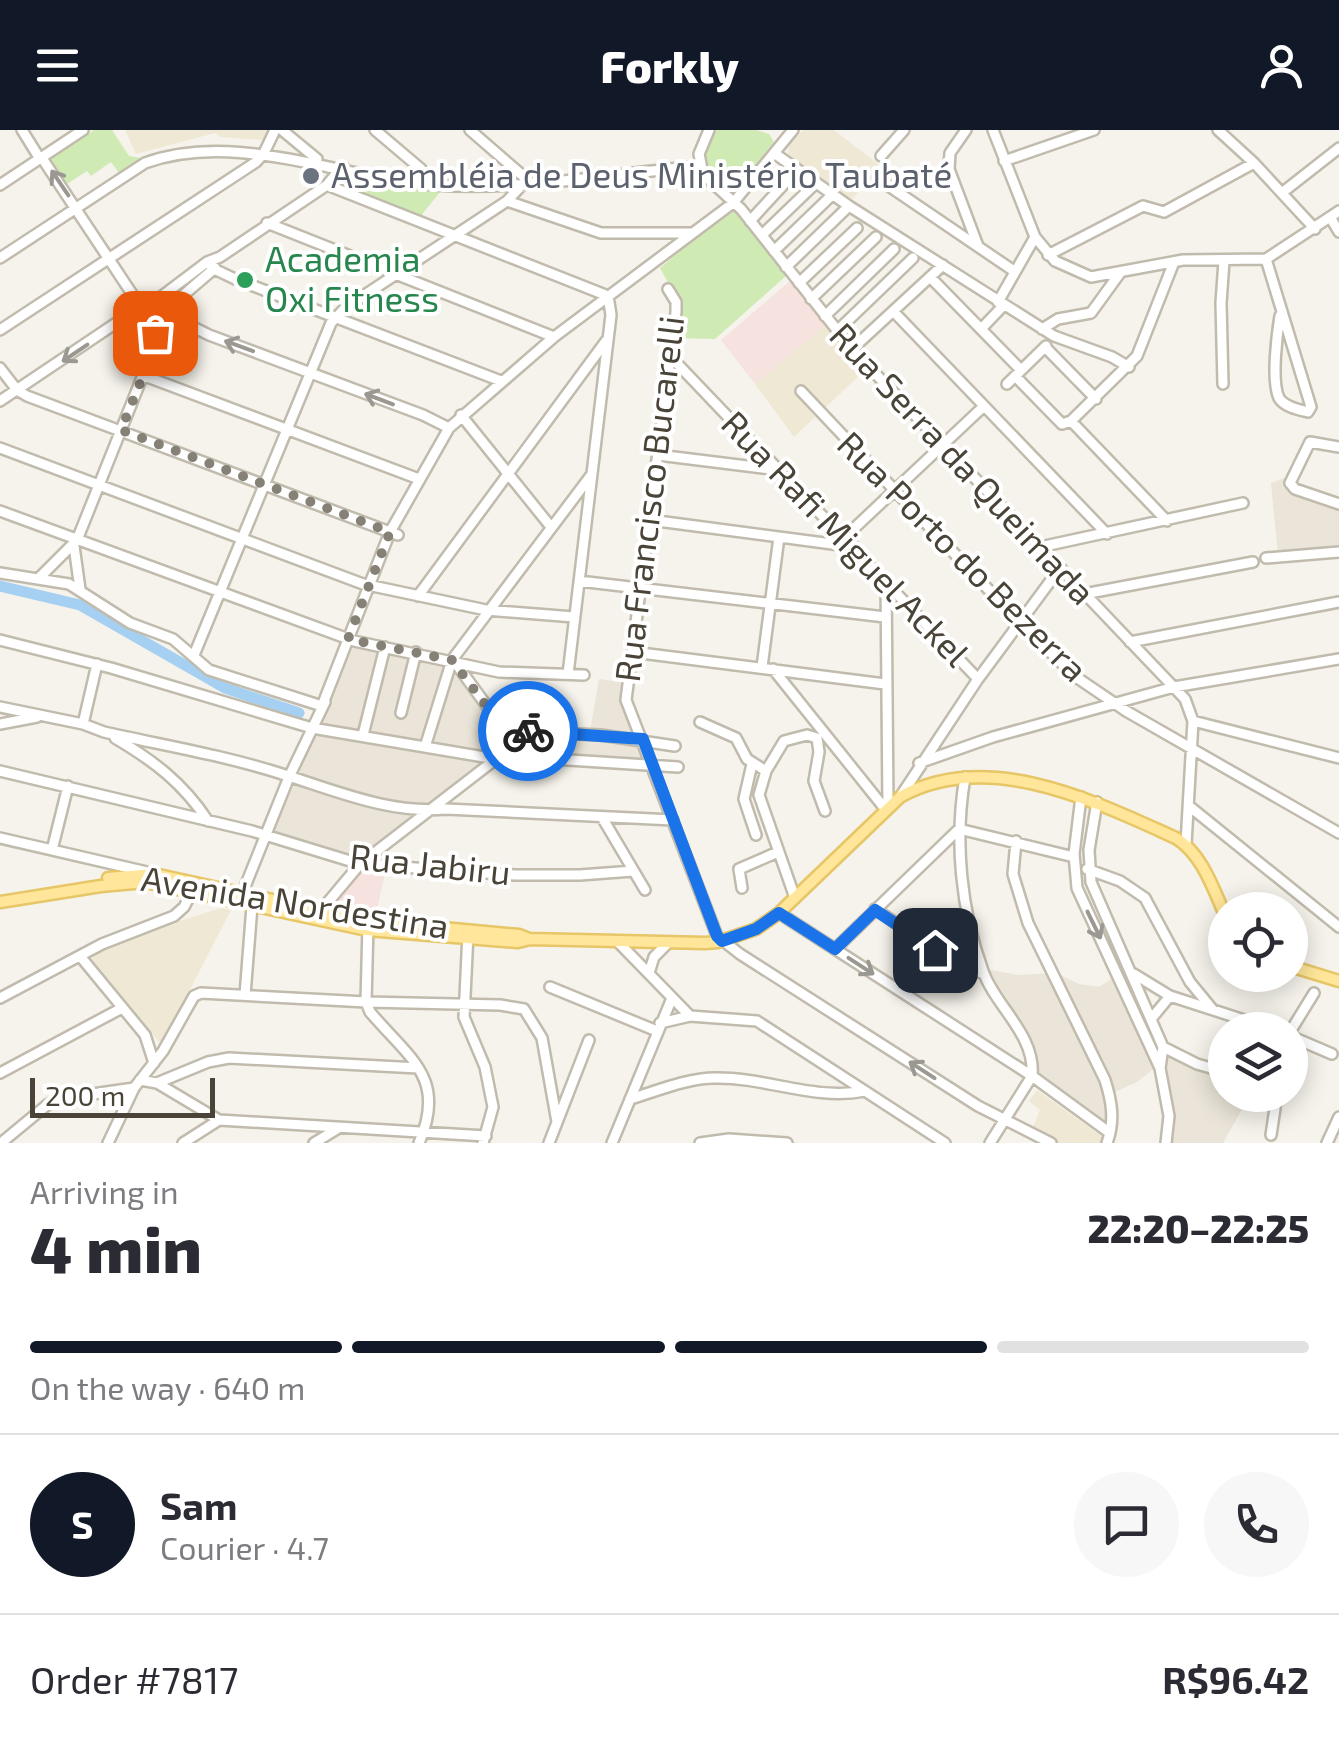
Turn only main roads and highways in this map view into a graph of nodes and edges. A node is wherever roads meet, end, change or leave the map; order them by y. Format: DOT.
graph roads {
  1 [pos="113,881"];
  2 [pos="1214,892"];
  3 [pos="0,898"];
  4 [pos="240,898"];
  5 [pos="317,916"];
  6 [pos="1308,972"];
  7 [pos="1339,981"];
  1 -- 3 [label="main road, Avenida Nordestina"];
  1 -- 4 [label="main road, Avenida Nordestina"];
  1 -- 4 [label="main road, Avenida Nordestina"];
  2 -- 5 [label="main road, Avenida Nordestina"];
  4 -- 5 [label="main road, Avenida Nordestina"];
  4 -- 5 [label="main road, Avenida Nordestina"];
  6 -- 7 [label="main road"];
}
